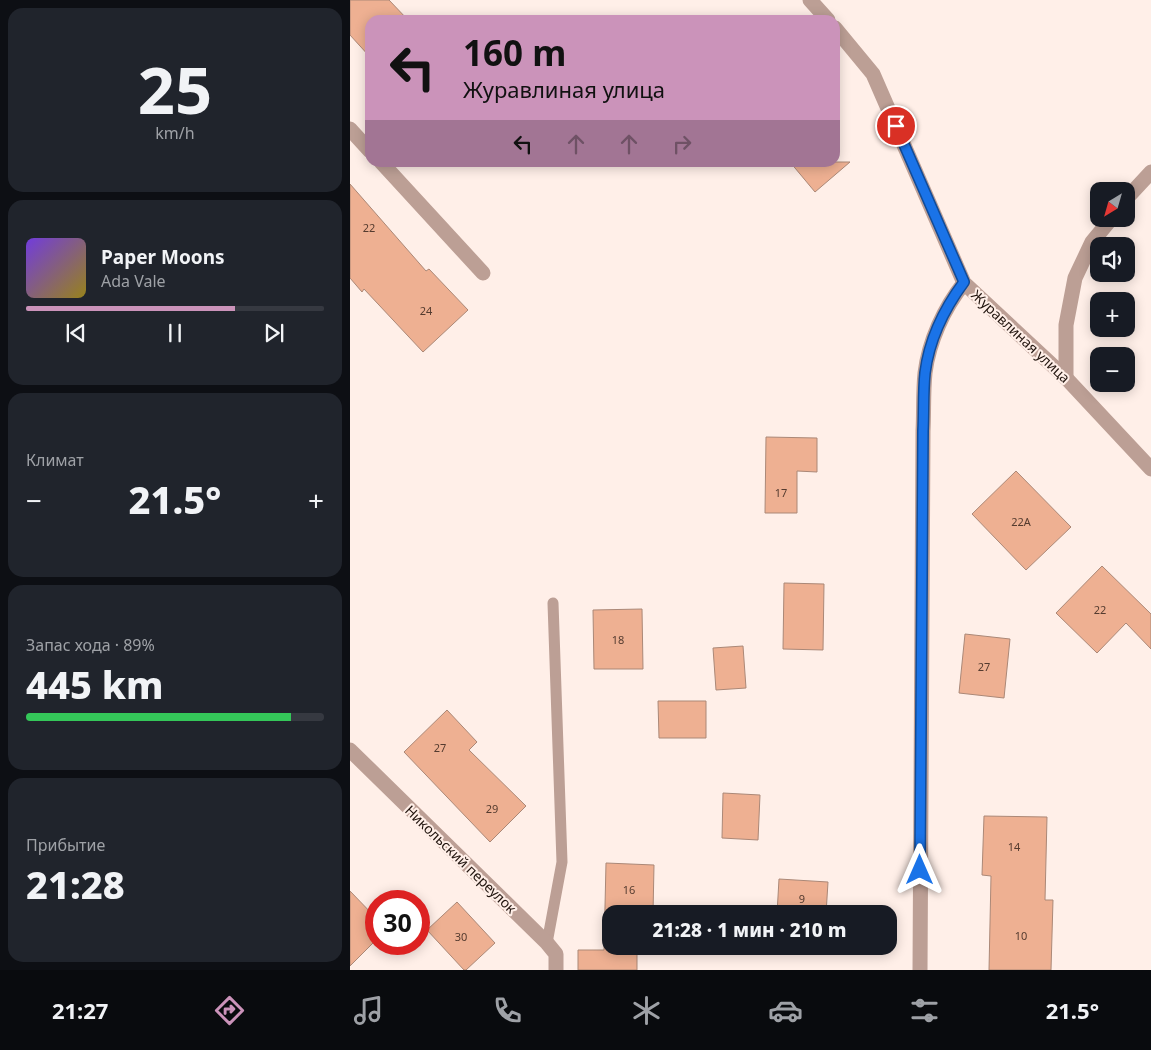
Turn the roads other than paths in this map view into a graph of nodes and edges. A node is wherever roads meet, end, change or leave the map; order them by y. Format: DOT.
graph roads {
  1 [pos="810,0"];
  2 [pos="824,15"];
  3 [pos="840,34"];
  4 [pos="350,129"];
  5 [pos="365,146"];
  6 [pos="386,167"];
  7 [pos="1151,172"];
  8 [pos="1135,189"];
  9 [pos="1103,228"];
  10 [pos="483,273"];
  11 [pos="964,282"];
  12 [pos="1066,378"];
  13 [pos="1151,469"];
  14 [pos="553,603"];
  15 [pos="351,754"];
  16 [pos="547,943"];
  17 [pos="556,970"];
  18 [pos="920,970"];
  1 -- 2 [label="street"];
  3 -- 11 [label="street, Журавлиная улица"];
  4 -- 5 [label="street"];
  6 -- 10 [label="street"];
  7 -- 8 [label="street"];
  9 -- 12 [label="street"];
  11 -- 12 [label="street, Журавлиная улица"];
  11 -- 18 [label="street"];
  12 -- 13 [label="street, Журавлиная улица"];
  14 -- 16 [label="lane"];
  15 -- 16 [label="street, Никольский переулок"];
  16 -- 17 [label="street, Никольский переулок"];
}
